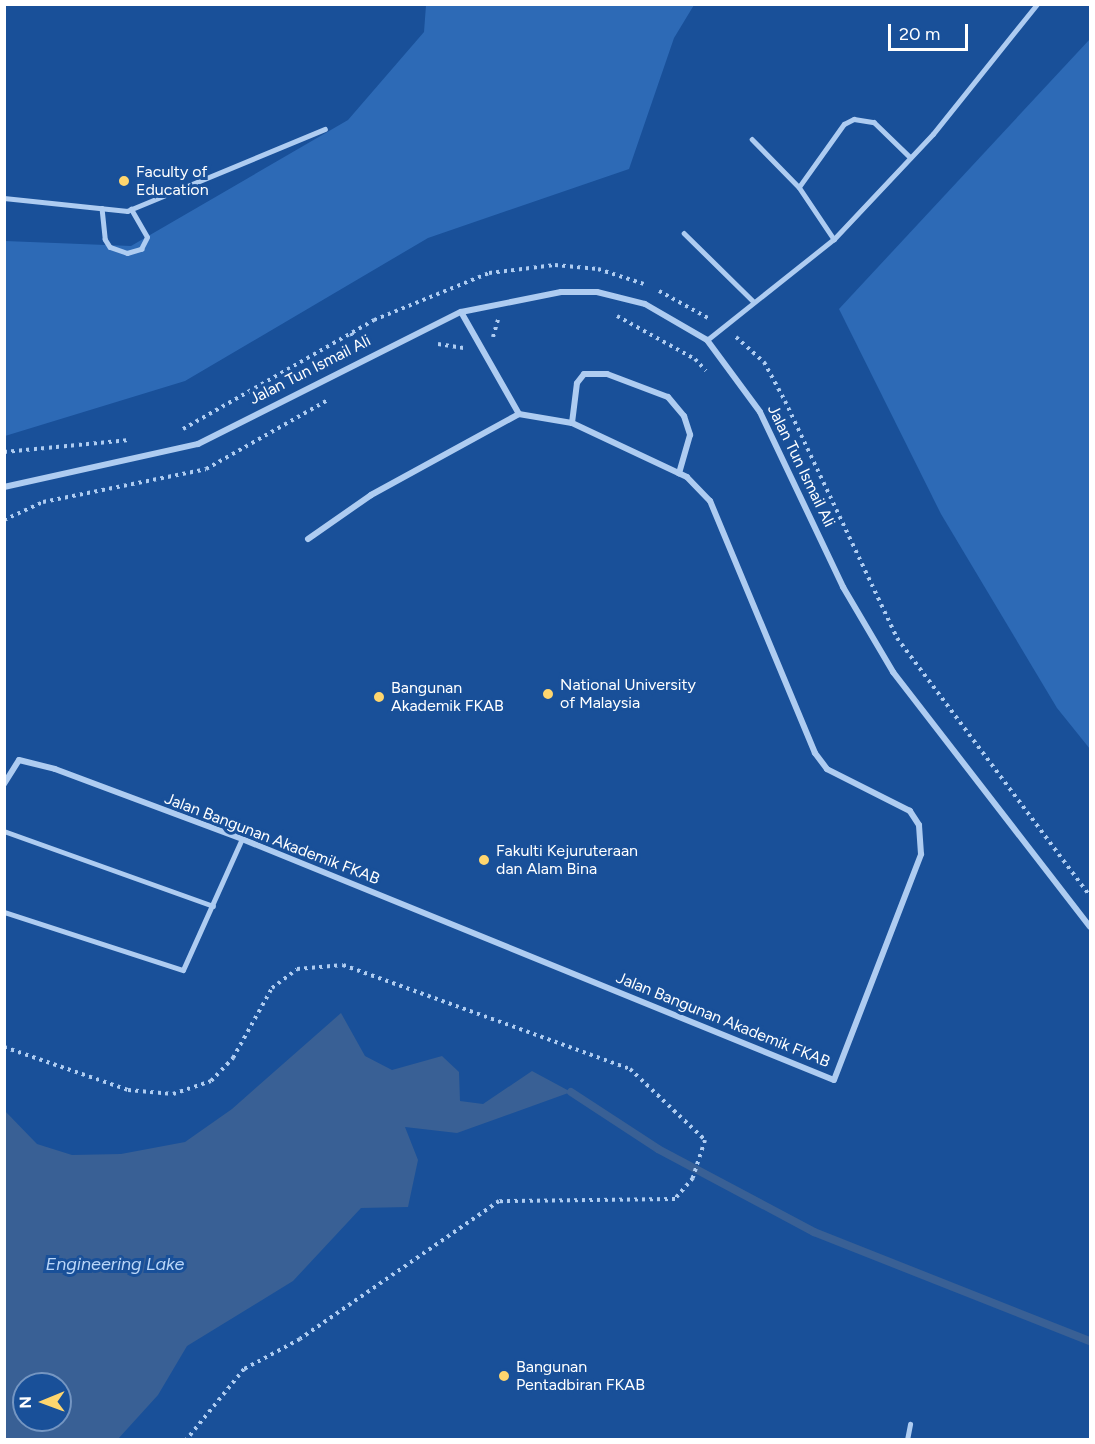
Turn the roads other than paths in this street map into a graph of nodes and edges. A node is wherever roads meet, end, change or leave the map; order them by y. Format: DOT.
graph roads {
  1 [pos="1037,4"];
  2 [pos="325,129"];
  3 [pos="752,139"];
  4 [pos="910,157"];
  5 [pos="800,187"];
  6 [pos="4,198"];
  7 [pos="102,208"];
  8 [pos="131,209"];
  9 [pos="684,232"];
  10 [pos="834,239"];
  11 [pos="754,302"];
  12 [pos="461,312"];
  13 [pos="706,340"];
  14 [pos="519,414"];
  15 [pos="572,423"];
  16 [pos="679,473"];
  17 [pos="4,487"];
  18 [pos="308,539"];
  19 [pos="4,784"];
  20 [pos="4,831"];
  21 [pos="242,839"];
  22 [pos="213,906"];
  23 [pos="4,912"];
  24 [pos="1090,927"];
  25 [pos="910,1424"];
  26 [pos="907,1440"];
  1 -- 4 [label="lane"];
  2 -- 8 [label="lane"];
  3 -- 5 [label="lane"];
  4 -- 5 [label="lane"];
  4 -- 10 [label="lane"];
  5 -- 10 [label="lane"];
  6 -- 7 [label="lane"];
  7 -- 8 [label="lane"];
  7 -- 8 [label="lane"];
  9 -- 11 [label="lane"];
  10 -- 11 [label="lane"];
  11 -- 13 [label="lane"];
  12 -- 13 [label="street, Jalan Tun Ismail Ali"];
  12 -- 14 [label="street"];
  12 -- 17 [label="street, Jalan Tun Ismail Ali"];
  13 -- 24 [label="street, Jalan Tun Ismail Ali"];
  14 -- 15 [label="street, Jalan Bangunan Akademik FKAB"];
  14 -- 18 [label="street"];
  15 -- 16 [label="street, Jalan Bangunan Akademik FKAB"];
  15 -- 16 [label="street"];
  16 -- 21 [label="street, Jalan Bangunan Akademik FKAB"];
  19 -- 21 [label="street, Jalan Bangunan Akademik FKAB"];
  20 -- 22 [label="lane"];
  21 -- 22 [label="lane"];
  22 -- 23 [label="lane"];
  25 -- 26 [label="lane"];
}
